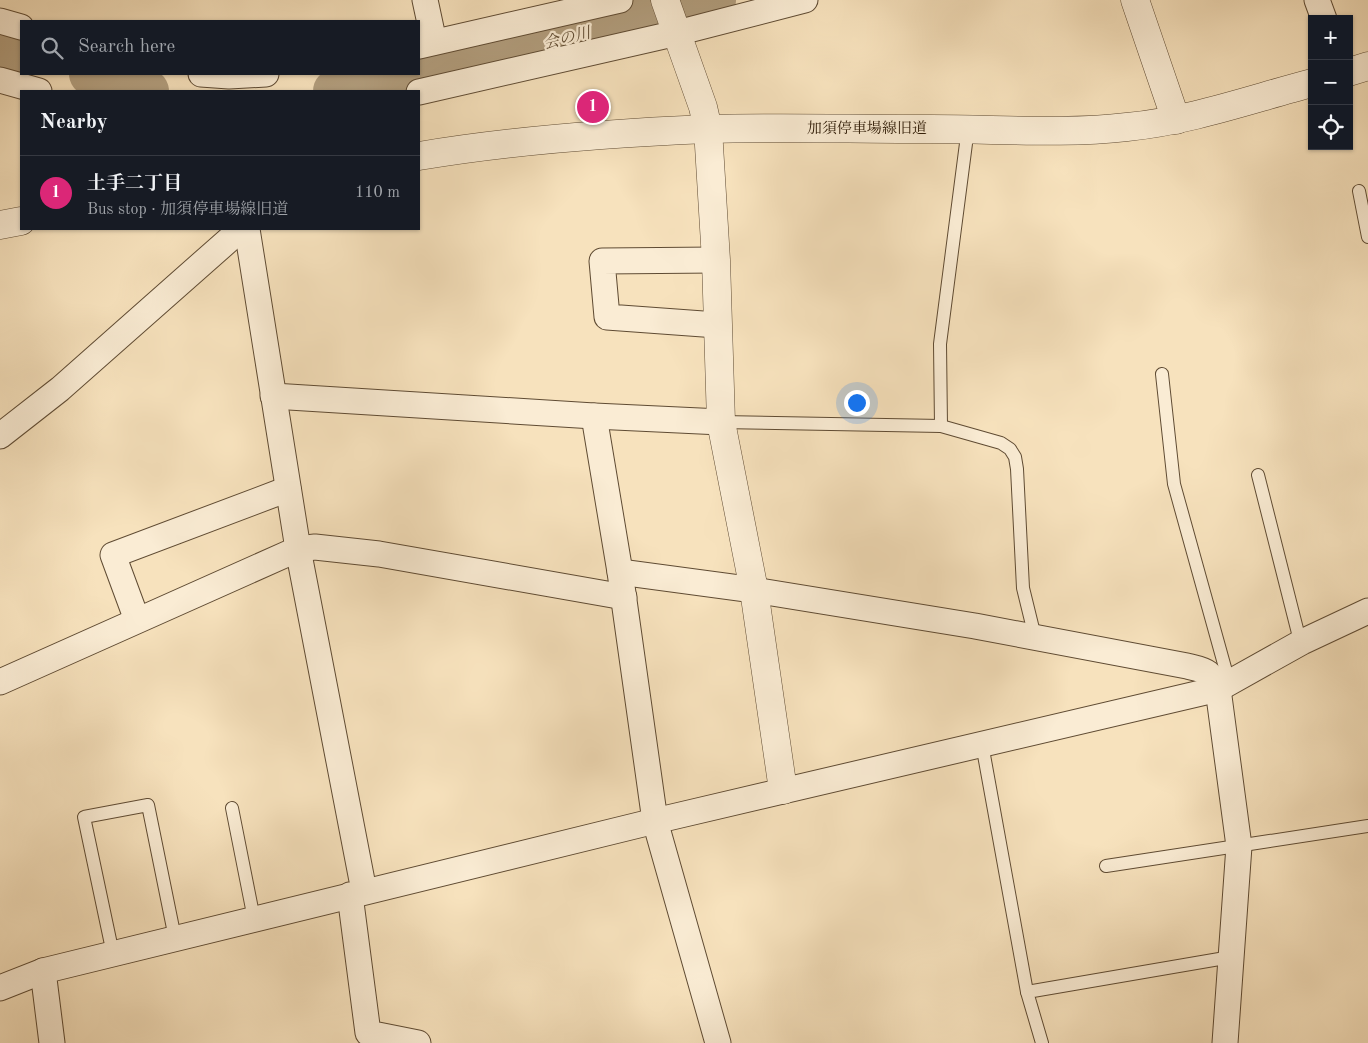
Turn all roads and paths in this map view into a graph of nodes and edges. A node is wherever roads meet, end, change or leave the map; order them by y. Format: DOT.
graph roads {
  1 [pos="425,0"];
  2 [pos="620,0"];
  3 [pos="665,0"];
  4 [pos="805,0"];
  5 [pos="1136,0"];
  6 [pos="1317,0"];
  7 [pos="1323,15"];
  8 [pos="0,21"];
  9 [pos="20,27"];
  10 [pos="676,30"];
  11 [pos="427,44"];
  12 [pos="1368,66"];
  13 [pos="1353,71"];
  14 [pos="215,75"];
  15 [pos="248,75"];
  16 [pos="0,80"];
  17 [pos="1308,84"];
  18 [pos="35,90"];
  19 [pos="420,92"];
  20 [pos="1176,120"];
  21 [pos="968,128"];
  22 [pos="708,129"];
  23 [pos="420,156"];
  24 [pos="1359,191"];
  25 [pos="20,221"];
  26 [pos="0,225"];
  27 [pos="240,230"];
  28 [pos="248,230"];
  29 [pos="1368,237"];
  30 [pos="716,260"];
  31 [pos="717,325"];
  32 [pos="1162,374"];
  33 [pos="273,396"];
  34 [pos="594,416"];
  35 [pos="721,422"];
  36 [pos="940,426"];
  37 [pos="0,436"];
  38 [pos="1258,475"];
  39 [pos="288,489"];
  40 [pos="298,549"];
  41 [pos="620,572"];
  42 [pos="754,590"];
  43 [pos="624,597"];
  44 [pos="1368,611"];
  45 [pos="138,620"];
  46 [pos="1035,638"];
  47 [pos="1302,642"];
  48 [pos="0,682"];
  49 [pos="1224,686"];
  50 [pos="982,744"];
  51 [pos="783,790"];
  52 [pos="232,808"];
  53 [pos="655,821"];
  54 [pos="1368,826"];
  55 [pos="1239,846"];
  56 [pos="1106,866"];
  57 [pos="357,893"];
  58 [pos="254,919"];
  59 [pos="175,938"];
  60 [pos="113,954"];
  61 [pos="1231,957"];
  62 [pos="43,971"];
  63 [pos="2,980"];
  64 [pos="1027,992"];
  65 [pos="52,1043"];
  66 [pos="418,1043"];
  67 [pos="718,1043"];
  68 [pos="1042,1043"];
  69 [pos="1225,1043"];
  1 -- 11 [label="street"];
  2 -- 11 [label="street"];
  3 -- 10 [label="street"];
  4 -- 10 [label="street"];
  5 -- 20 [label="street"];
  6 -- 7 [label="street"];
  8 -- 9 [label="street"];
  10 -- 19 [label="street"];
  10 -- 22 [label="street"];
  12 -- 13 [label="street"];
  14 -- 15 [label="street"];
  16 -- 18 [label="street"];
  17 -- 20 [label="street, 加須停車場線旧道"];
  20 -- 21 [label="street, 加須停車場線旧道"];
  21 -- 22 [label="street, 加須停車場線旧道"];
  21 -- 36 [label="lane"];
  22 -- 23 [label="street, 加須停車場線旧道"];
  22 -- 30 [label="street"];
  24 -- 29 [label="lane"];
  25 -- 26 [label="street"];
  27 -- 37 [label="street"];
  28 -- 33 [label="street"];
  30 -- 31 [label="street"];
  30 -- 31 [label="street"];
  31 -- 35 [label="street"];
  32 -- 49 [label="lane"];
  33 -- 34 [label="street"];
  33 -- 39 [label="street"];
  34 -- 35 [label="street"];
  34 -- 41 [label="street"];
  35 -- 36 [label="lane"];
  35 -- 42 [label="street"];
  36 -- 46 [label="lane"];
  38 -- 47 [label="lane"];
  39 -- 40 [label="street"];
  39 -- 45 [label="street"];
  40 -- 43 [label="street"];
  40 -- 45 [label="street"];
  40 -- 57 [label="street"];
  41 -- 42 [label="street"];
  41 -- 43 [label="street"];
  42 -- 46 [label="street"];
  42 -- 51 [label="street"];
  43 -- 53 [label="street"];
  44 -- 47 [label="street"];
  45 -- 48 [label="street"];
  46 -- 49 [label="street"];
  47 -- 49 [label="street"];
  49 -- 50 [label="street"];
  49 -- 55 [label="street"];
  50 -- 51 [label="street"];
  50 -- 64 [label="lane"];
  51 -- 53 [label="street"];
  52 -- 58 [label="lane"];
  53 -- 57 [label="street"];
  53 -- 67 [label="street"];
  54 -- 55 [label="lane"];
  55 -- 56 [label="lane"];
  55 -- 61 [label="street"];
  57 -- 58 [label="street"];
  57 -- 66 [label="street"];
  58 -- 59 [label="street"];
  59 -- 60 [label="street"];
  59 -- 60 [label="lane"];
  60 -- 62 [label="street"];
  61 -- 64 [label="lane"];
  61 -- 69 [label="street"];
  62 -- 63 [label="street"];
  62 -- 65 [label="street"];
  64 -- 68 [label="lane"];
}
